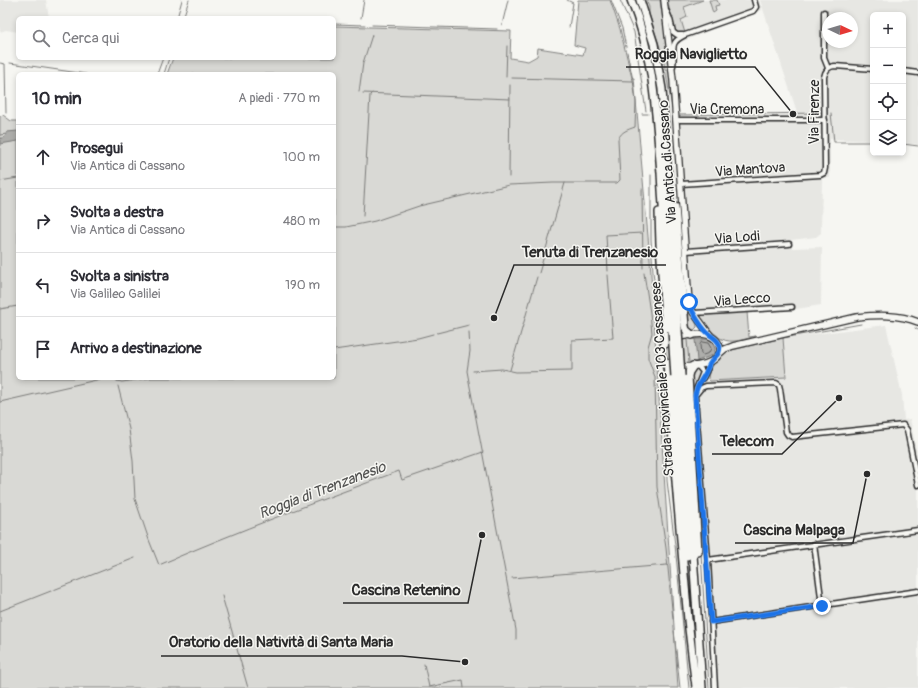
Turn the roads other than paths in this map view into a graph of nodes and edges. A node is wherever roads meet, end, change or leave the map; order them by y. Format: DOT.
graph roads {
  1 [pos="631,0"];
  2 [pos="640,0"];
  3 [pos="664,0"];
  4 [pos="754,0"];
  5 [pos="665,7"];
  6 [pos="685,35"];
  7 [pos="824,48"];
  8 [pos="828,68"];
  9 [pos="870,69"];
  10 [pos="672,70"];
  11 [pos="906,71"];
  12 [pos="918,73"];
  13 [pos="676,120"];
  14 [pos="825,120"];
  15 [pos="657,122"];
  16 [pos="665,124"];
  17 [pos="820,175"];
  18 [pos="681,184"];
  19 [pos="789,244"];
  20 [pos="686,251"];
  21 [pos="792,307"];
  22 [pos="694,313"];
  23 [pos="699,320"];
  24 [pos="918,322"];
  25 [pos="675,330"];
  26 [pos="694,335"];
  27 [pos="713,337"];
  28 [pos="665,344"];
  29 [pos="733,346"];
  30 [pos="718,355"];
  31 [pos="711,361"];
  32 [pos="667,363"];
  33 [pos="695,366"];
  34 [pos="678,376"];
  35 [pos="700,382"];
  36 [pos="706,386"];
  37 [pos="695,396"];
  38 [pos="918,485"];
  39 [pos="918,530"];
  40 [pos="814,544"];
  41 [pos="708,560"];
  42 [pos="918,591"];
  43 [pos="822,606"];
  44 [pos="711,622"];
  45 [pos="701,668"];
  46 [pos="695,680"];
  47 [pos="696,688"];
  48 [pos="702,688"];
  49 [pos="715,688"];
  1 -- 15 [label="highway, Strada Provinciale 103 Cassanese"];
  2 -- 16 [label="highway, Strada Provinciale 103 Cassanese"];
  3 -- 5 [label="main road, Via Antica di Cassano"];
  4 -- 6 [label="street"];
  5 -- 6 [label="street"];
  5 -- 10 [label="main road, Via Antica di Cassano"];
  6 -- 10 [label="street"];
  7 -- 8 [label="street"];
  8 -- 9 [label="street, Via Firenze"];
  8 -- 14 [label="street, Via Firenze"];
  10 -- 13 [label="main road, Via Antica di Cassano"];
  11 -- 12 [label="street"];
  13 -- 14 [label="street, Via Cremona"];
  13 -- 18 [label="main road, Via Antica di Cassano"];
  14 -- 17 [label="street, Via Firenze"];
  15 -- 25 [label="highway, Strada Provinciale 103 Cassanese"];
  15 -- 28 [label="highway"];
  16 -- 25 [label="highway, Strada Provinciale 103 Cassanese"];
  16 -- 26 [label="highway"];
  17 -- 18 [label="street, Via Mantova"];
  18 -- 20 [label="main road, Via Antica di Cassano"];
  19 -- 20 [label="street, Via Lodi"];
  20 -- 22 [label="main road, Via Antica di Cassano"];
  21 -- 22 [label="street, Via Lecco"];
  22 -- 23 [label="main road, Via Antica di Cassano"];
  23 -- 26 [label="main road"];
  23 -- 27 [label="main road, Via Antica di Cassano"];
  24 -- 29 [label="main road"];
  25 -- 34 [label="highway, Strada Provinciale 103 Cassanese, bridge"];
  26 -- 27 [label="main road"];
  26 -- 28 [label="main road"];
  27 -- 29 [label="main road"];
  27 -- 30 [label="main road"];
  28 -- 32 [label="main road"];
  29 -- 30 [label="main road"];
  30 -- 31 [label="main road"];
  31 -- 33 [label="main road"];
  31 -- 35 [label="street"];
  32 -- 33 [label="main road"];
  32 -- 46 [label="highway"];
  33 -- 35 [label="street"];
  33 -- 45 [label="highway"];
  34 -- 45 [label="highway, Strada Provinciale 103 Cassanese"];
  34 -- 46 [label="highway, Strada Provinciale 103 Cassanese"];
  35 -- 36 [label="street"];
  35 -- 37 [label="street"];
  36 -- 37 [label="street"];
  36 -- 38 [label="street"];
  37 -- 41 [label="street"];
  39 -- 40 [label="street"];
  40 -- 41 [label="street"];
  40 -- 43 [label="street"];
  41 -- 44 [label="street"];
  42 -- 43 [label="street"];
  43 -- 44 [label="street"];
  44 -- 49 [label="street"];
  45 -- 48 [label="highway, Strada Provinciale 103 Cassanese"];
  46 -- 47 [label="highway, Strada Provinciale 103 Cassanese"];
}
